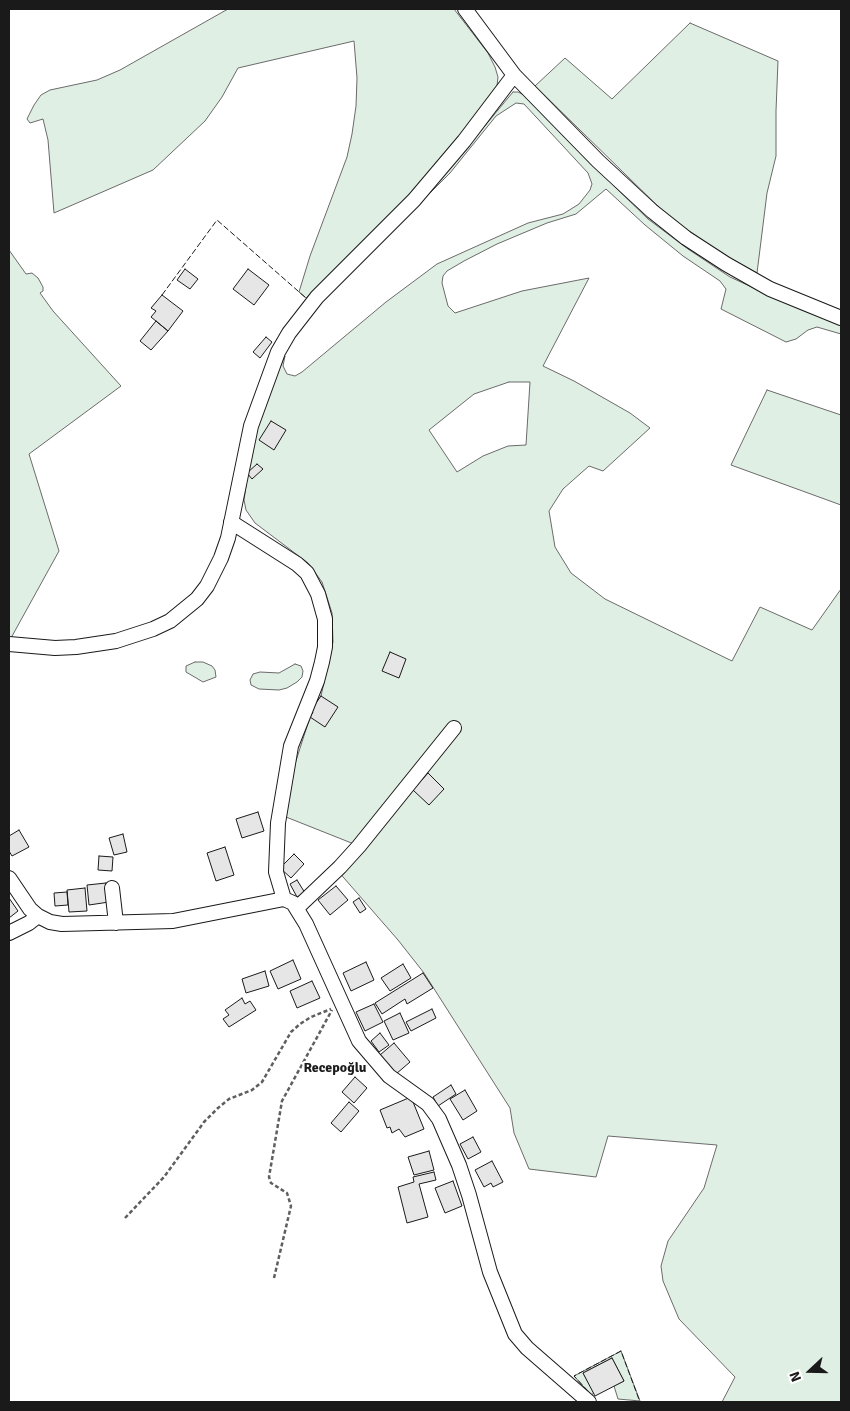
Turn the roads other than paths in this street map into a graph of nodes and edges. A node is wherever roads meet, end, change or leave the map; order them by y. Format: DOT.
graph roads {
  1 [pos="465,9"];
  2 [pos="514,75"];
  3 [pos="841,318"];
  4 [pos="231,522"];
  5 [pos="9,644"];
  6 [pos="454,728"];
  7 [pos="9,878"];
  8 [pos="112,888"];
  9 [pos="284,899"];
  10 [pos="297,908"];
  11 [pos="38,916"];
  12 [pos="116,923"];
  13 [pos="9,933"];
  14 [pos="589,1402"];
  1 -- 2 [label="street"];
  2 -- 3 [label="street"];
  2 -- 4 [label="street"];
  4 -- 5 [label="street"];
  4 -- 9 [label="street"];
  6 -- 10 [label="street"];
  7 -- 11 [label="street"];
  8 -- 12 [label="street"];
  9 -- 10 [label="street"];
  9 -- 12 [label="street"];
  10 -- 14 [label="street"];
  11 -- 12 [label="street"];
  11 -- 13 [label="street"];
}
